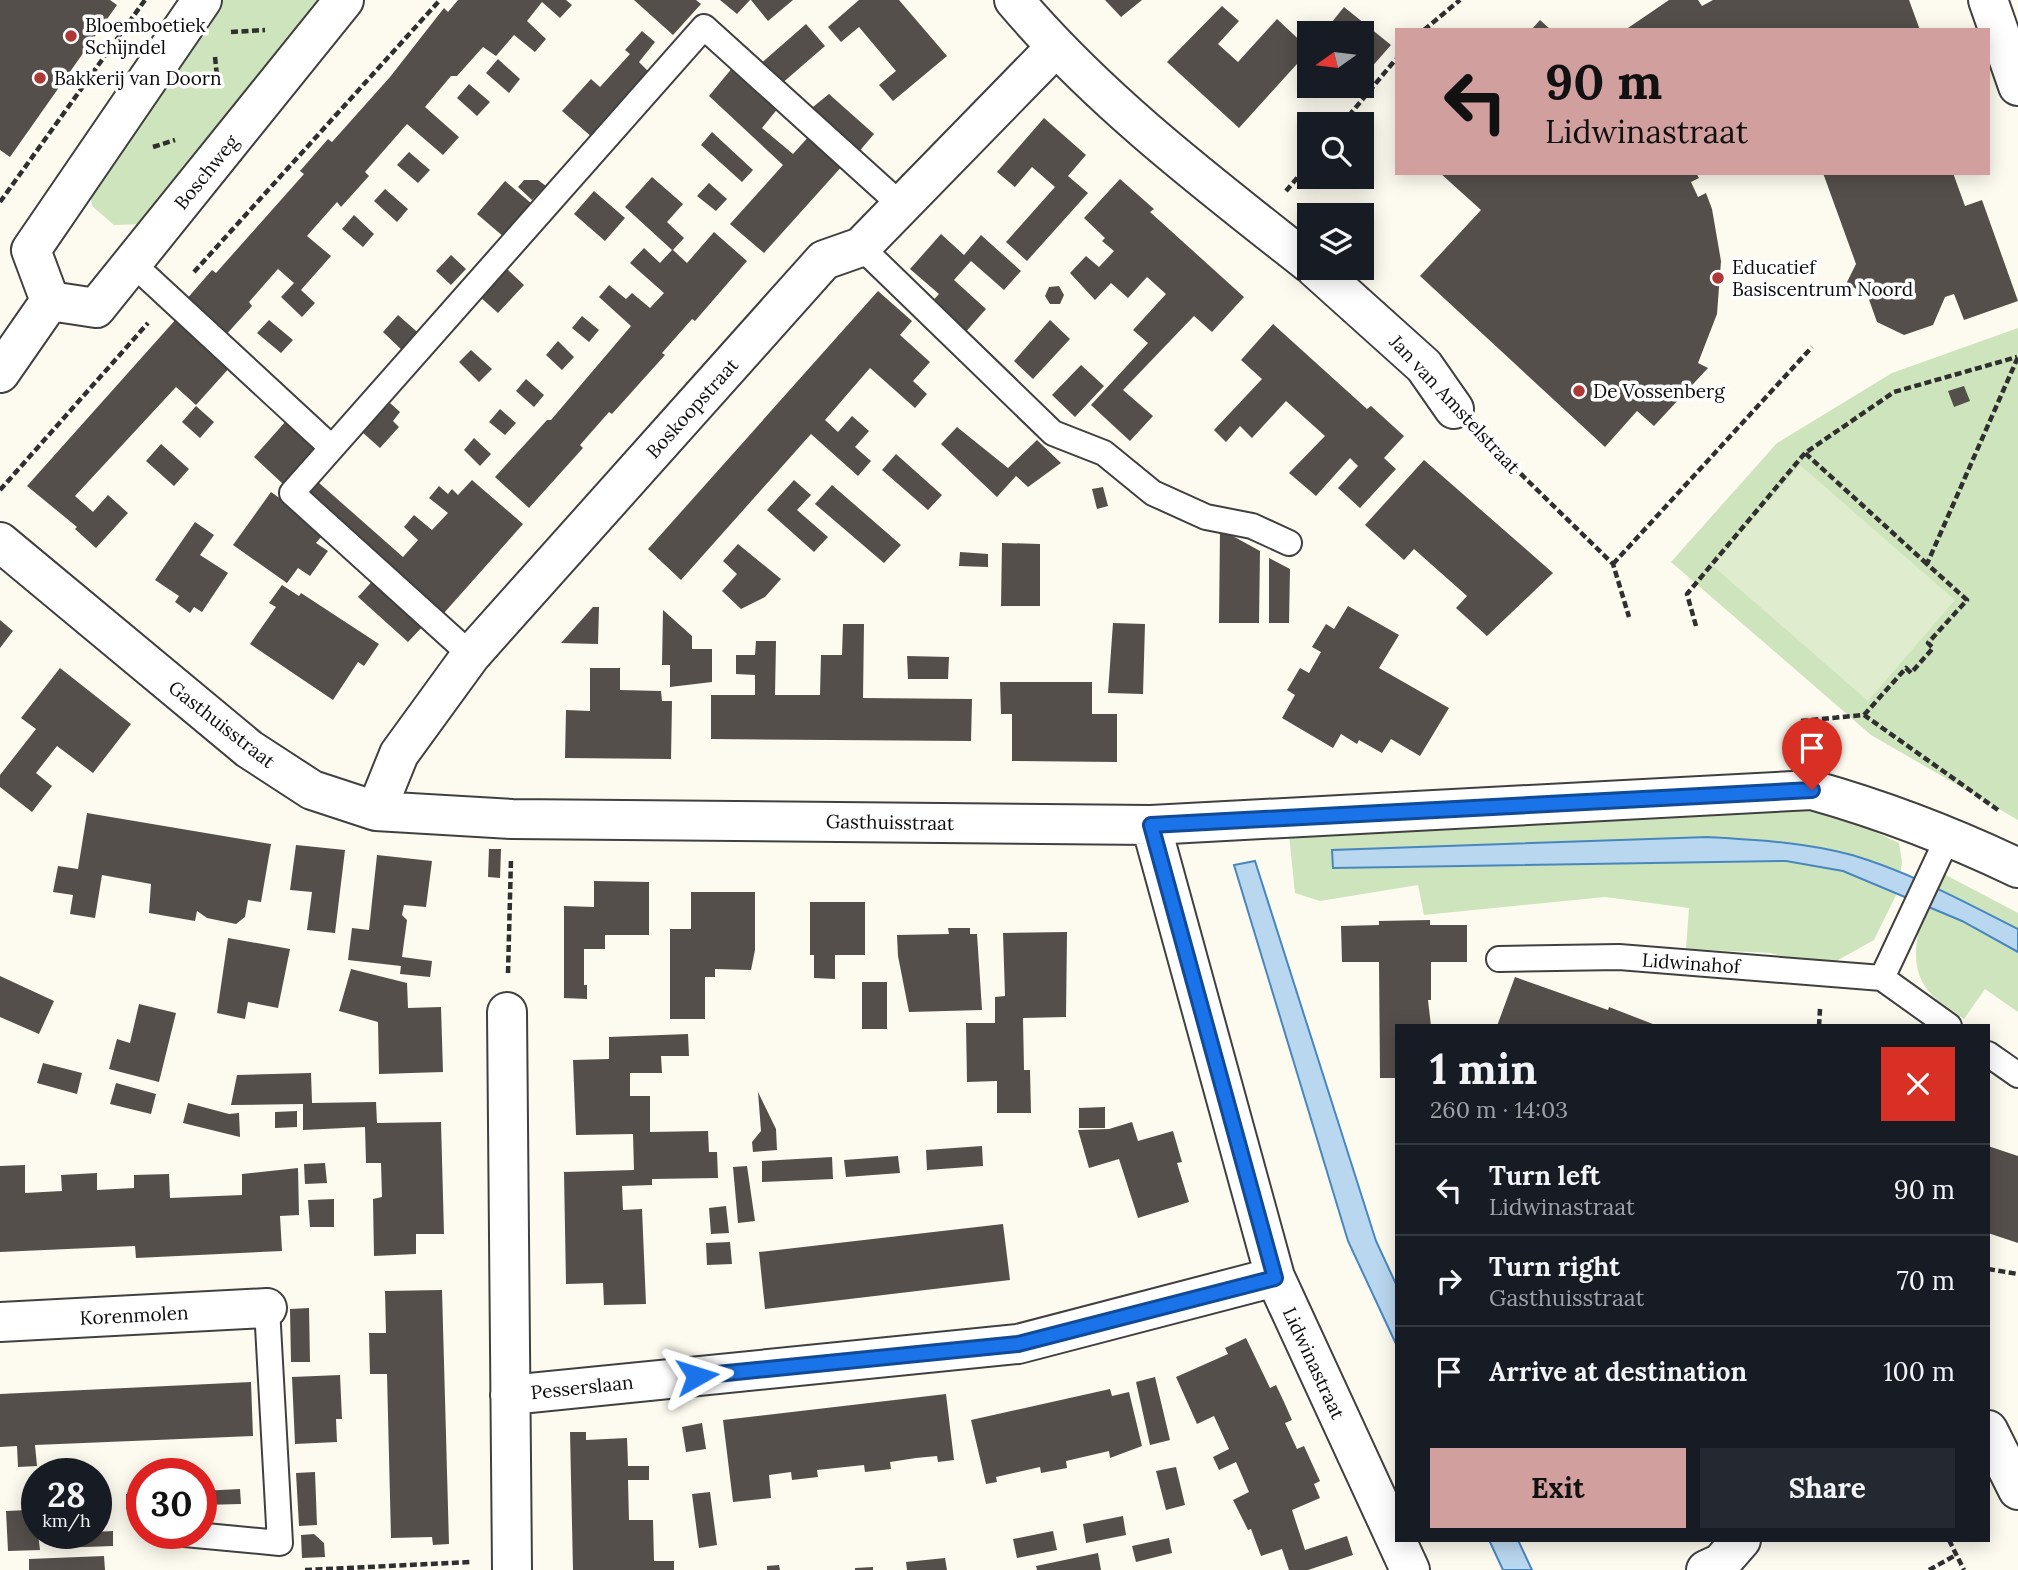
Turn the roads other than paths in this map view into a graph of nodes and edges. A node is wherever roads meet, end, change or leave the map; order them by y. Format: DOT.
graph roads {
  1 [pos="202,0"];
  2 [pos="1014,0"];
  3 [pos="1988,0"];
  4 [pos="333,13"];
  5 [pos="1055,48"];
  6 [pos="2018,86"];
  7 [pos="902,206"];
  8 [pos="861,247"];
  9 [pos="1297,253"];
  10 [pos="132,262"];
  11 [pos="1328,280"];
  12 [pos="50,301"];
  13 [pos="0,373"];
  14 [pos="1454,409"];
  15 [pos="331,447"];
  16 [pos="0,542"];
  17 [pos="1289,543"];
  18 [pos="471,655"];
  19 [pos="376,811"];
  20 [pos="1151,825"];
  21 [pos="1949,835"];
  22 [pos="2018,868"];
  23 [pos="1499,959"];
  24 [pos="1882,978"];
  25 [pos="507,1012"];
  26 [pos="1946,1024"];
  27 [pos="1990,1055"];
  28 [pos="2018,1075"];
  29 [pos="1275,1278"];
  30 [pos="267,1308"];
  31 [pos="0,1322"];
  32 [pos="510,1395"];
  33 [pos="1990,1434"];
  34 [pos="2018,1490"];
  35 [pos="217,1537"];
  36 [pos="1395,1538"];
  37 [pos="1397,1542"];
  38 [pos="1739,1542"];
  39 [pos="512,1565"];
  40 [pos="1410,1570"];
  41 [pos="1706,1570"];
  1 -- 12 [label="street"];
  2 -- 5 [label="street"];
  3 -- 6 [label="street"];
  4 -- 10 [label="street, Boschweg"];
  5 -- 7 [label="street, Boskoopstraat"];
  5 -- 9 [label="street"];
  7 -- 8 [label="street, Boskoopstraat"];
  7 -- 15 [label="lane"];
  8 -- 17 [label="lane"];
  8 -- 18 [label="street, Boskoopstraat"];
  10 -- 12 [label="street, Boschweg"];
  10 -- 15 [label="lane"];
  11 -- 14 [label="street, Jan van Amstelstraat"];
  12 -- 13 [label="street"];
  15 -- 18 [label="lane"];
  16 -- 19 [label="street, Gasthuisstraat"];
  18 -- 19 [label="street, Boskoopstraat"];
  19 -- 20 [label="street, Gasthuisstraat"];
  20 -- 21 [label="street, Gasthuisstraat"];
  20 -- 29 [label="street, Lidwinastraat"];
  21 -- 22 [label="street"];
  21 -- 24 [label="lane"];
  23 -- 24 [label="lane, Lidwinahof"];
  24 -- 26 [label="lane"];
  25 -- 32 [label="street, Pesserslaan"];
  27 -- 28 [label="lane"];
  29 -- 32 [label="street, Pesserslaan"];
  29 -- 36 [label="street, Lidwinastraat"];
  30 -- 31 [label="street, Korenmolen"];
  30 -- 35 [label="lane"];
  32 -- 39 [label="street, Pesserslaan"];
  33 -- 34 [label="street"];
  37 -- 40 [label="street, Lidwinastraat"];
  38 -- 41 [label="street"];
}
